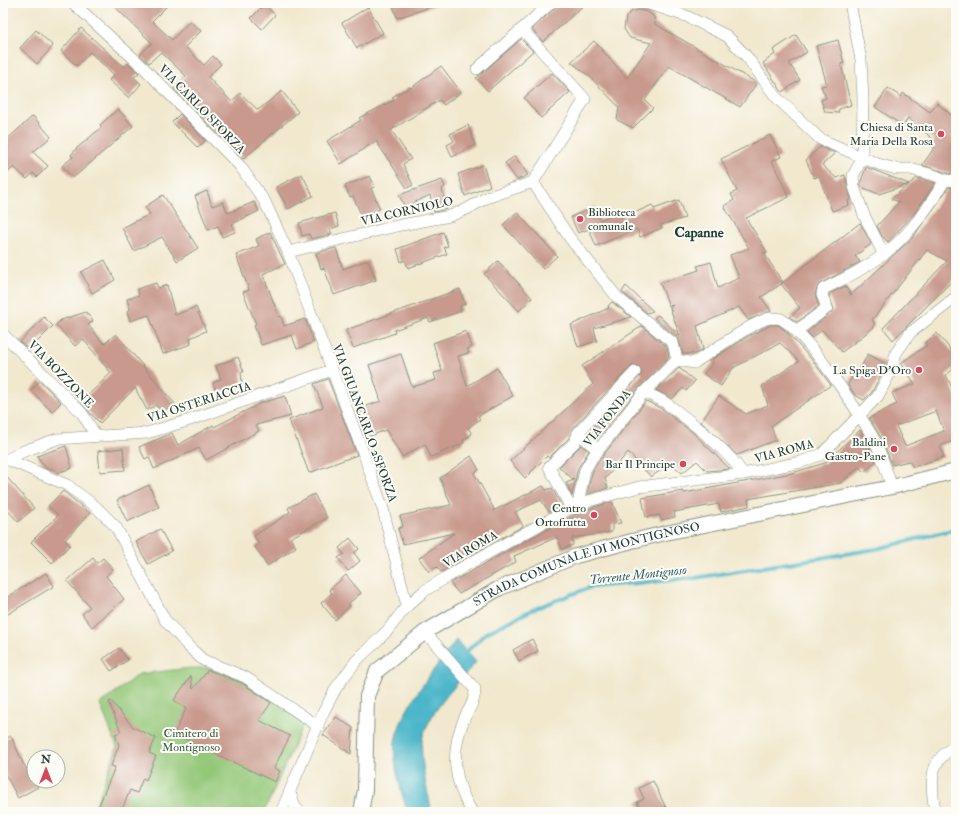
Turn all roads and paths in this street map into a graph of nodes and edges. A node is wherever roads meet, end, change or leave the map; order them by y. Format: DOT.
graph roads {
  1 [pos="73,3"];
  2 [pos="551,3"];
  3 [pos="646,3"];
  4 [pos="850,3"];
  5 [pos="522,29"];
  6 [pos="478,69"];
  7 [pos="862,158"];
  8 [pos="945,180"];
  9 [pos="533,182"];
  10 [pos="956,182"];
  11 [pos="288,252"];
  12 [pos="884,255"];
  13 [pos="956,297"];
  14 [pos="796,331"];
  15 [pos="3,334"];
  16 [pos="677,360"];
  17 [pos="332,370"];
  18 [pos="635,372"];
  19 [pos="644,392"];
  20 [pos="859,417"];
  21 [pos="578,434"];
  22 [pos="96,436"];
  23 [pos="598,450"];
  24 [pos="6,461"];
  25 [pos="956,471"];
  26 [pos="743,474"];
  27 [pos="892,487"];
  28 [pos="574,506"];
  29 [pos="407,606"];
  30 [pos="429,637"];
  31 [pos="318,726"];
  32 [pos="956,746"];
  33 [pos="290,793"];
  34 [pos="281,812"];
  35 [pos="300,812"];
  36 [pos="360,812"];
  37 [pos="472,812"];
  38 [pos="935,812"];
  1 -- 11 [label="street, VIA CARLO SFORZA"];
  2 -- 5 [label="street"];
  3 -- 7 [label="street"];
  4 -- 7 [label="street"];
  5 -- 6 [label="street"];
  5 -- 9 [label="street"];
  7 -- 8 [label="street"];
  7 -- 12 [label="street"];
  8 -- 10 [label="street"];
  8 -- 12 [label="street"];
  9 -- 11 [label="street, VIA CORNIOLO"];
  9 -- 16 [label="street"];
  11 -- 17 [label="street, VIA GIUANCARLO 2SFORZA"];
  12 -- 14 [label="street"];
  13 -- 20 [label="street, VIA ROMA"];
  14 -- 16 [label="street"];
  14 -- 20 [label="street"];
  15 -- 22 [label="street, VIA BOZZONE"];
  16 -- 19 [label="street, VIA FONDA"];
  17 -- 22 [label="street, VIA OSTERIACCIA"];
  17 -- 29 [label="street, VIA GIUANCARLO 2SFORZA"];
  18 -- 21 [label="street"];
  19 -- 23 [label="street, VIA FONDA"];
  19 -- 26 [label="street"];
  20 -- 26 [label="street, VIA ROMA"];
  20 -- 27 [label="street"];
  21 -- 23 [label="street"];
  21 -- 28 [label="street"];
  22 -- 24 [label="street, VIA OSTERIACCIA"];
  23 -- 28 [label="street, VIA FONDA"];
  24 -- 31 [label="street"];
  25 -- 27 [label="street, STRADA COMUNALE DI MONTIGNOSO"];
  26 -- 28 [label="street, VIA ROMA"];
  27 -- 30 [label="street, STRADA COMUNALE DI MONTIGNOSO"];
  28 -- 29 [label="street, VIA ROMA"];
  29 -- 31 [label="street, VIA ROMA"];
  30 -- 36 [label="street, STRADA COMUNALE DI MONTIGNOSO"];
  30 -- 37 [label="street"];
  31 -- 33 [label="street, VIA ROMA"];
  32 -- 38 [label="street"];
  33 -- 34 [label="street, VIA ROMA"];
  33 -- 35 [label="street"];
}
